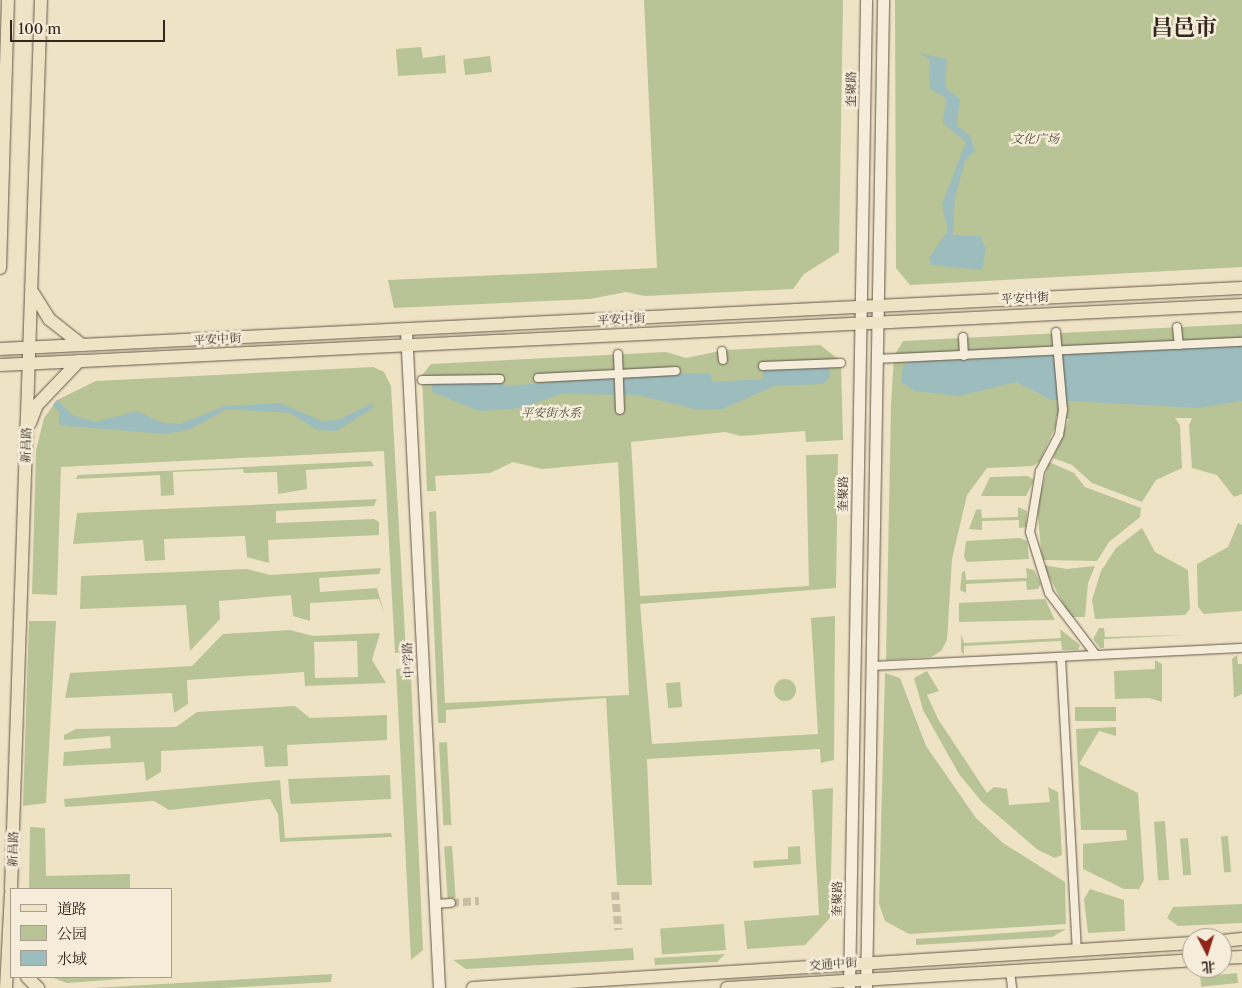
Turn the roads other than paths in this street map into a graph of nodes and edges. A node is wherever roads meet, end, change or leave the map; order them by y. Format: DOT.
graph roads {
  1 [pos="8,0"];
  2 [pos="41,0"];
  3 [pos="866,0"];
  4 [pos="883,0"];
  5 [pos="0,268"];
  6 [pos="1242,288"];
  7 [pos="32,290"];
  8 [pos="877,305"];
  9 [pos="1242,305"];
  10 [pos="861,307"];
  11 [pos="877,323"];
  12 [pos="859,325"];
  13 [pos="1177,327"];
  14 [pos="406,330"];
  15 [pos="1056,332"];
  16 [pos="963,336"];
  17 [pos="1242,342"];
  18 [pos="82,345"];
  19 [pos="1179,345"];
  20 [pos="405,346"];
  21 [pos="31,348"];
  22 [pos="0,349"];
  23 [pos="722,350"];
  24 [pos="1057,351"];
  25 [pos="618,354"];
  26 [pos="964,356"];
  27 [pos="723,360"];
  28 [pos="876,360"];
  29 [pos="80,362"];
  30 [pos="841,363"];
  31 [pos="29,364"];
  32 [pos="0,365"];
  33 [pos="763,366"];
  34 [pos="676,371"];
  35 [pos="619,373"];
  36 [pos="538,378"];
  37 [pos="500,379"];
  38 [pos="422,380"];
  39 [pos="620,410"];
  40 [pos="26,432"];
  41 [pos="1242,648"];
  42 [pos="1096,655"];
  43 [pos="1061,657"];
  44 [pos="871,666"];
  45 [pos="11,888"];
  46 [pos="451,903"];
  47 [pos="435,904"];
  48 [pos="1182,943"];
  49 [pos="10,947"];
  50 [pos="1077,949"];
  51 [pos="1182,961"];
  52 [pos="866,962"];
  53 [pos="850,964"];
  54 [pos="1010,971"];
  55 [pos="28,978"];
  56 [pos="866,983"];
  57 [pos="849,984"];
  58 [pos="6,988"];
  59 [pos="38,988"];
  60 [pos="439,988"];
  61 [pos="473,988"];
  62 [pos="727,988"];
  63 [pos="1012,988"];
  1 -- 5 [label="main road"];
  2 -- 7 [label="main road, 新昌路"];
  3 -- 10 [label="main road, 奎聚路"];
  4 -- 8 [label="main road"];
  6 -- 8 [label="main road, 平安中街"];
  7 -- 18 [label="main road"];
  7 -- 21 [label="main road, 新昌路"];
  8 -- 10 [label="main road, 平安中街"];
  8 -- 11 [label="main road"];
  9 -- 11 [label="main road, 平安中街"];
  10 -- 12 [label="main road, 奎聚路"];
  10 -- 14 [label="main road, 平安中街"];
  11 -- 12 [label="main road, 平安中街"];
  11 -- 28 [label="main road"];
  12 -- 20 [label="main road, 平安中街"];
  12 -- 53 [label="main road, 奎聚路"];
  13 -- 19 [label="street"];
  14 -- 18 [label="main road, 平安中街"];
  14 -- 20 [label="main road, 中学路"];
  15 -- 24 [label="street"];
  16 -- 26 [label="street"];
  17 -- 19 [label="street"];
  18 -- 21 [label="main road, 平安中街"];
  19 -- 24 [label="street"];
  20 -- 29 [label="main road, 平安中街"];
  20 -- 47 [label="main road, 中学路"];
  21 -- 22 [label="main road, 平安中街"];
  21 -- 31 [label="main road, 新昌路"];
  23 -- 27 [label="street"];
  24 -- 26 [label="street"];
  24 -- 42 [label="street"];
  25 -- 35 [label="street"];
  26 -- 28 [label="street"];
  28 -- 44 [label="main road"];
  29 -- 31 [label="main road, 平安中街"];
  29 -- 40 [label="main road"];
  30 -- 33 [label="street"];
  31 -- 32 [label="main road, 平安中街"];
  31 -- 40 [label="main road, 新昌路"];
  34 -- 35 [label="street"];
  35 -- 36 [label="street"];
  35 -- 39 [label="street"];
  37 -- 38 [label="street"];
  40 -- 45 [label="main road, 新昌路"];
  41 -- 42 [label="street"];
  42 -- 43 [label="street"];
  43 -- 44 [label="street"];
  43 -- 50 [label="street"];
  44 -- 52 [label="main road"];
  46 -- 47 [label="street"];
  47 -- 60 [label="main road, 中学路"];
  48 -- 50 [label="main road, 交通中街"];
  49 -- 58 [label="main road"];
  50 -- 52 [label="main road, 交通中街"];
  51 -- 54 [label="main road, 交通中街"];
  52 -- 53 [label="main road, 交通中街"];
  52 -- 56 [label="main road"];
  53 -- 57 [label="main road, 奎聚路"];
  53 -- 61 [label="main road, 交通中街"];
  54 -- 56 [label="main road, 交通中街"];
  54 -- 63 [label="street"];
  55 -- 59 [label="main road"];
  56 -- 57 [label="main road, 交通中街"];
  57 -- 62 [label="main road, 交通中街"];
}
